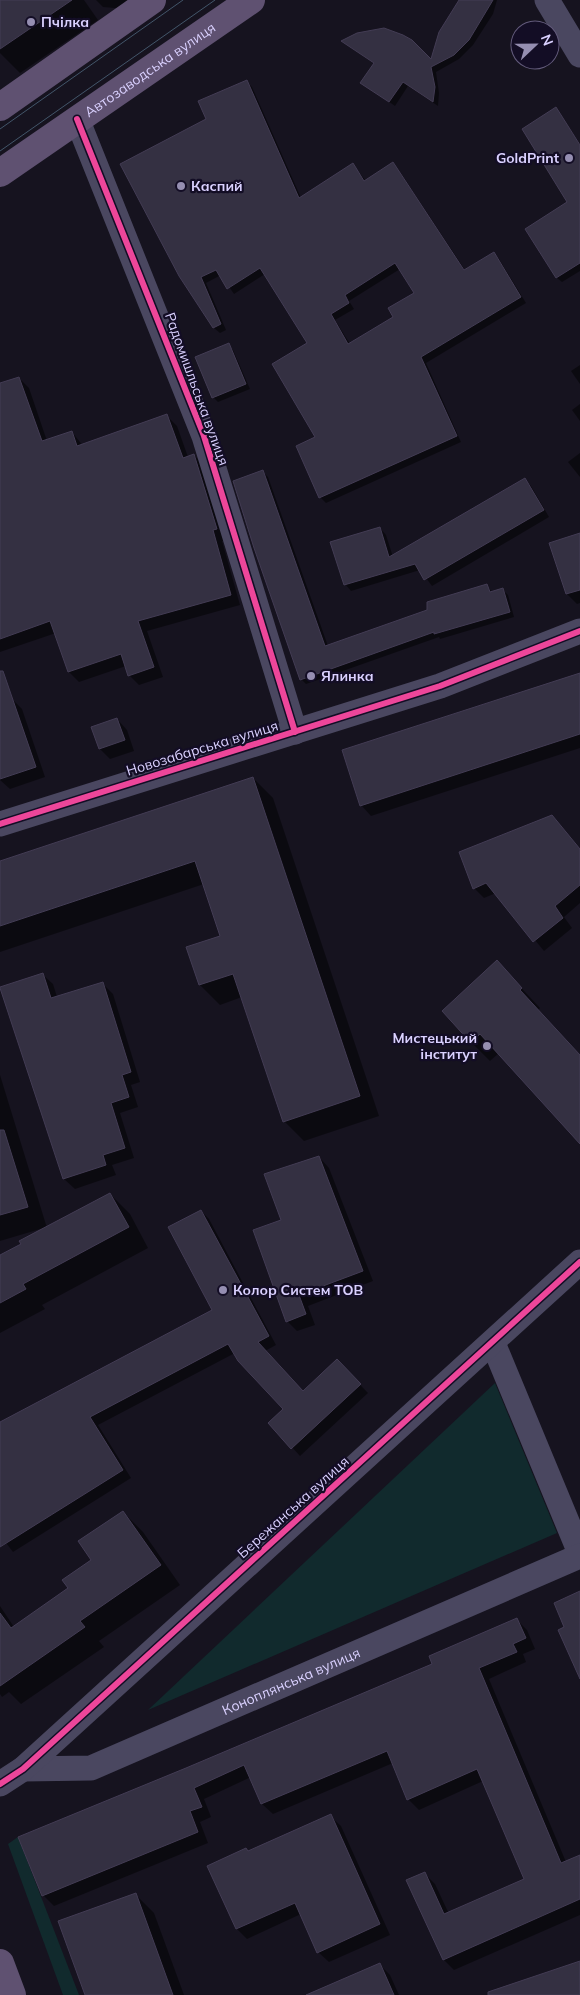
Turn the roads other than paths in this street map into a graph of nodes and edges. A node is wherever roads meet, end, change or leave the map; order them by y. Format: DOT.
graph roads {
  1 [pos="152,0"];
  2 [pos="251,0"];
  3 [pos="548,0"];
  4 [pos="580,55"];
  5 [pos="0,107"];
  6 [pos="77,118"];
  7 [pos="0,173"];
  8 [pos="580,631"];
  9 [pos="295,732"];
  10 [pos="0,824"];
  11 [pos="580,1262"];
  12 [pos="493,1343"];
  13 [pos="580,1554"];
  14 [pos="23,1769"];
  15 [pos="0,1784"];
  16 [pos="0,1963"];
  17 [pos="12,1995"];
  1 -- 5 [label="main road"];
  2 -- 6 [label="main road, Автозаводська вулиця"];
  3 -- 4 [label="street"];
  6 -- 7 [label="main road, Автозаводська вулиця"];
  6 -- 9 [label="street, Радомишльська вулиця"];
  8 -- 9 [label="street, Новозабарська вулиця"];
  9 -- 10 [label="street, Новозабарська вулиця"];
  11 -- 12 [label="street, Бережанська вулиця"];
  12 -- 13 [label="street"];
  12 -- 14 [label="street, Бережанська вулиця"];
  13 -- 14 [label="street, Коноплянська вулиця"];
  14 -- 15 [label="street"];
  16 -- 17 [label="main road"];
}
